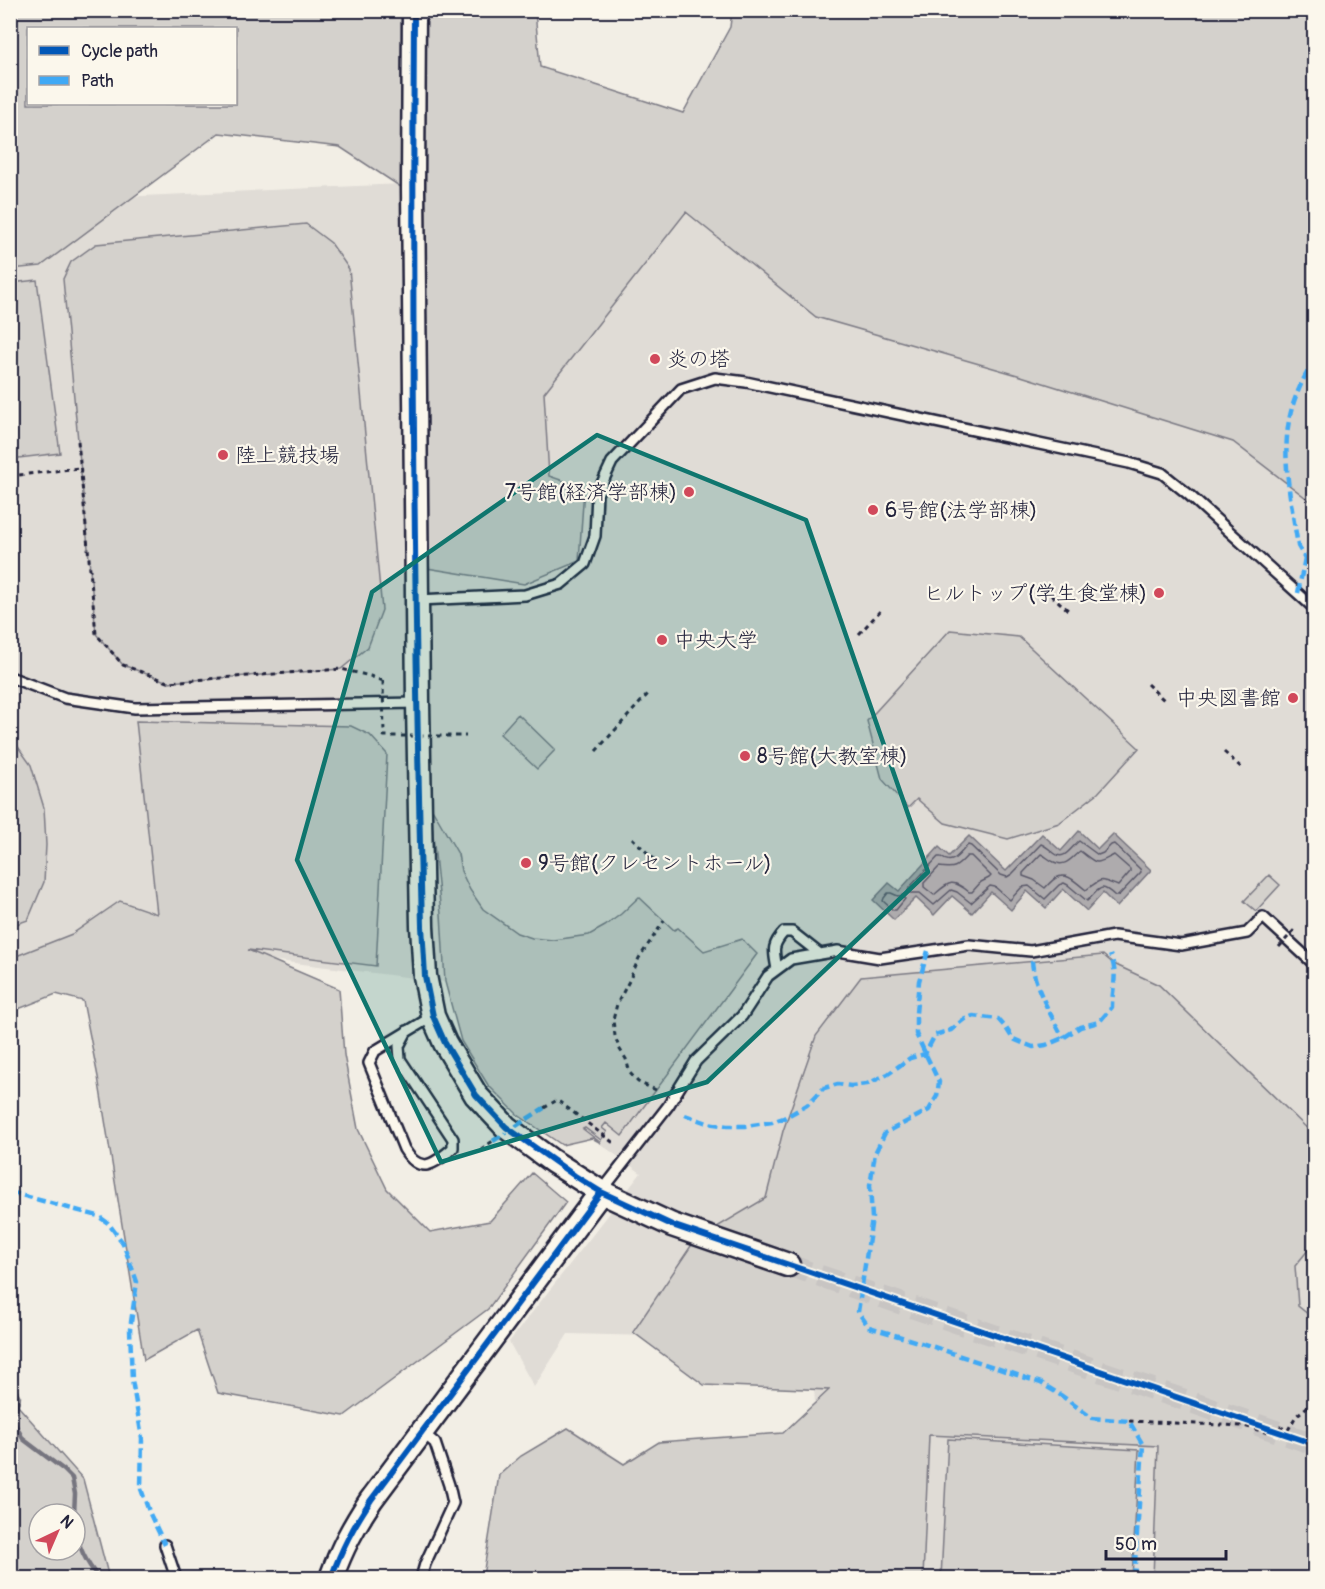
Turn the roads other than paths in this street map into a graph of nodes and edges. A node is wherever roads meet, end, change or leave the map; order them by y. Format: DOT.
graph roads {
  1 [pos="414,10"];
  2 [pos="416,600"];
  3 [pos="1314,608"];
  4 [pos="10,677"];
  5 [pos="418,704"];
  6 [pos="820,954"];
  7 [pos="1314,964"];
  8 [pos="777,969"];
  9 [pos="433,1016"];
  10 [pos="407,1031"];
  11 [pos="601,1192"];
  12 [pos="789,1265"];
  13 [pos="422,1432"];
  14 [pos="165,1545"];
  15 [pos="176,1578"];
  16 [pos="332,1578"];
  17 [pos="421,1578"];
  1 -- 2 [label="street"];
  2 -- 3 [label="lane"];
  2 -- 5 [label="street"];
  4 -- 5 [label="lane"];
  5 -- 9 [label="street"];
  6 -- 7 [label="lane"];
  6 -- 8 [label="lane"];
  6 -- 8 [label="lane"];
  8 -- 11 [label="lane"];
  9 -- 10 [label="lane"];
  9 -- 11 [label="street"];
  10 -- 10 [label="lane"];
  11 -- 12 [label="street"];
  11 -- 13 [label="street"];
  13 -- 16 [label="street"];
  13 -- 17 [label="lane"];
  14 -- 15 [label="lane"];
}
